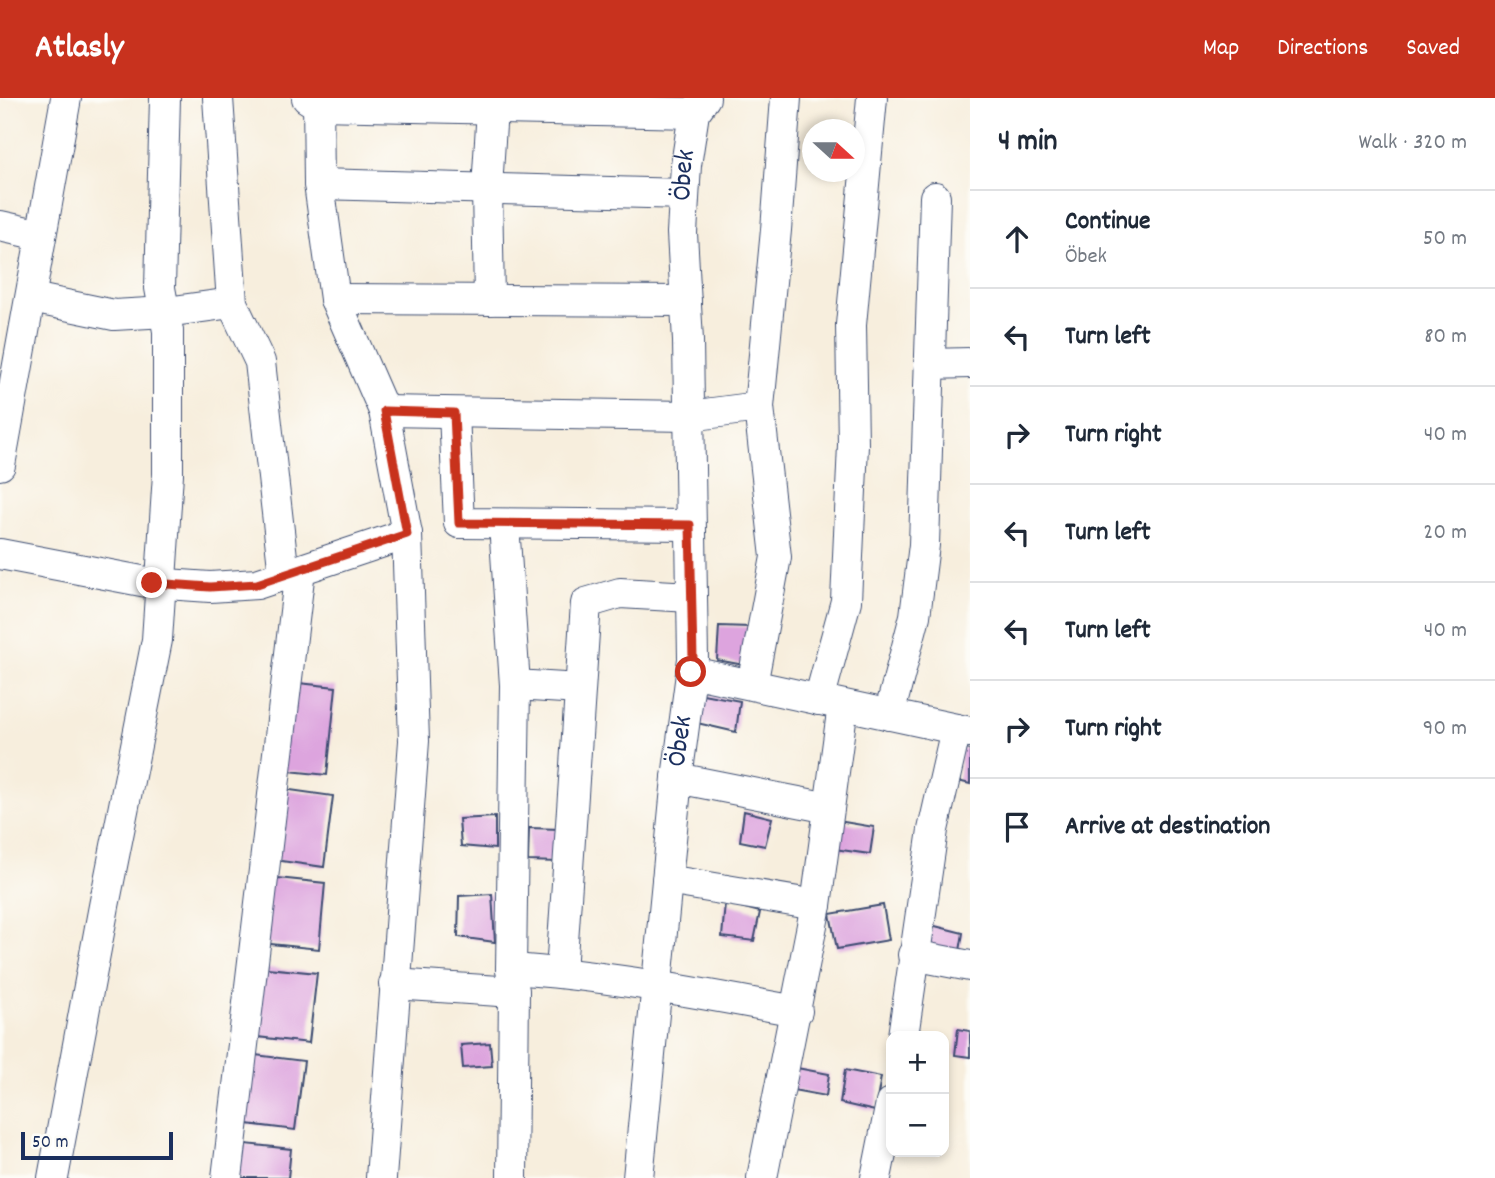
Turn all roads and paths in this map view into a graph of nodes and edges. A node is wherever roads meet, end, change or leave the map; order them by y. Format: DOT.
graph roads {
  1 [pos="66,98"];
  2 [pos="165,98"];
  3 [pos="218,98"];
  4 [pos="786,98"];
  5 [pos="872,98"];
  6 [pos="315,101"];
  7 [pos="699,106"];
  8 [pos="492,109"];
  9 [pos="319,184"];
  10 [pos="487,188"];
  11 [pos="684,194"];
  12 [pos="935,197"];
  13 [pos="0,226"];
  14 [pos="41,235"];
  15 [pos="32,298"];
  16 [pos="335,299"];
  17 [pos="489,300"];
  18 [pos="686,301"];
  19 [pos="232,303"];
  20 [pos="166,312"];
  21 [pos="970,363"];
  22 [pos="929,364"];
  23 [pos="759,407"];
  24 [pos="384,411"];
  25 [pos="454,413"];
  26 [pos="689,416"];
  27 [pos="0,465"];
  28 [pos="504,524"];
  29 [pos="690,525"];
  30 [pos="407,534"];
  31 [pos="1,556"];
  32 [pos="292,572"];
  33 [pos="161,583"];
  34 [pos="691,597"];
  35 [pos="691,672"];
  36 [pos="515,685"];
  37 [pos="752,685"];
  38 [pos="580,689"];
  39 [pos="831,702"];
  40 [pos="889,715"];
  41 [pos="963,731"];
  42 [pos="677,778"];
  43 [pos="829,808"];
  44 [pos="667,880"];
  45 [pos="816,905"];
  46 [pos="914,955"];
  47 [pos="970,966"];
  48 [pos="561,972"];
  49 [pos="513,981"];
  50 [pos="394,984"];
  51 [pos="656,986"];
  52 [pos="797,1011"];
  53 [pos="904,1031"];
  54 [pos="886,1128"];
  55 [pos="53,1178"];
  56 [pos="227,1178"];
  57 [pos="381,1178"];
  58 [pos="512,1178"];
  59 [pos="638,1178"];
  60 [pos="763,1178"];
  61 [pos="876,1178"];
  1 -- 14 [label="street"];
  2 -- 20 [label="street"];
  3 -- 19 [label="street"];
  4 -- 23 [label="street"];
  5 -- 39 [label="street"];
  6 -- 8 [label="street"];
  6 -- 9 [label="street"];
  7 -- 8 [label="street"];
  7 -- 11 [label="street, Öbek"];
  8 -- 10 [label="street"];
  9 -- 10 [label="street"];
  9 -- 16 [label="street"];
  10 -- 11 [label="street"];
  10 -- 17 [label="street"];
  11 -- 18 [label="street, Öbek"];
  12 -- 22 [label="street"];
  13 -- 14 [label="street"];
  14 -- 15 [label="street"];
  15 -- 20 [label="street"];
  15 -- 27 [label="street"];
  16 -- 17 [label="street"];
  16 -- 24 [label="street"];
  17 -- 18 [label="street"];
  18 -- 26 [label="street, Öbek"];
  19 -- 20 [label="street"];
  19 -- 32 [label="street"];
  20 -- 33 [label="street"];
  21 -- 22 [label="street"];
  22 -- 40 [label="street"];
  23 -- 26 [label="street"];
  23 -- 37 [label="street"];
  24 -- 25 [label="street"];
  24 -- 30 [label="street"];
  25 -- 26 [label="street"];
  25 -- 28 [label="street"];
  26 -- 29 [label="street, Öbek"];
  28 -- 29 [label="street"];
  28 -- 36 [label="street"];
  29 -- 34 [label="street, Öbek"];
  30 -- 32 [label="street"];
  30 -- 50 [label="street"];
  31 -- 33 [label="street"];
  32 -- 33 [label="street"];
  32 -- 56 [label="street"];
  33 -- 55 [label="street"];
  34 -- 35 [label="street, Öbek"];
  34 -- 38 [label="street"];
  35 -- 37 [label="street"];
  35 -- 42 [label="street, Öbek"];
  36 -- 38 [label="street"];
  36 -- 49 [label="street"];
  37 -- 39 [label="street"];
  38 -- 48 [label="street"];
  39 -- 40 [label="street"];
  39 -- 43 [label="street"];
  40 -- 41 [label="street"];
  41 -- 46 [label="street"];
  42 -- 43 [label="street"];
  42 -- 44 [label="street, Öbek"];
  43 -- 45 [label="street"];
  44 -- 45 [label="street"];
  44 -- 51 [label="street, Öbek"];
  45 -- 52 [label="street"];
  46 -- 47 [label="street"];
  46 -- 53 [label="street"];
  48 -- 49 [label="street"];
  48 -- 51 [label="street"];
  49 -- 50 [label="street"];
  49 -- 58 [label="street"];
  50 -- 57 [label="street"];
  51 -- 52 [label="street"];
  51 -- 59 [label="street, Öbek"];
  52 -- 60 [label="street"];
  54 -- 61 [label="street"];
}
